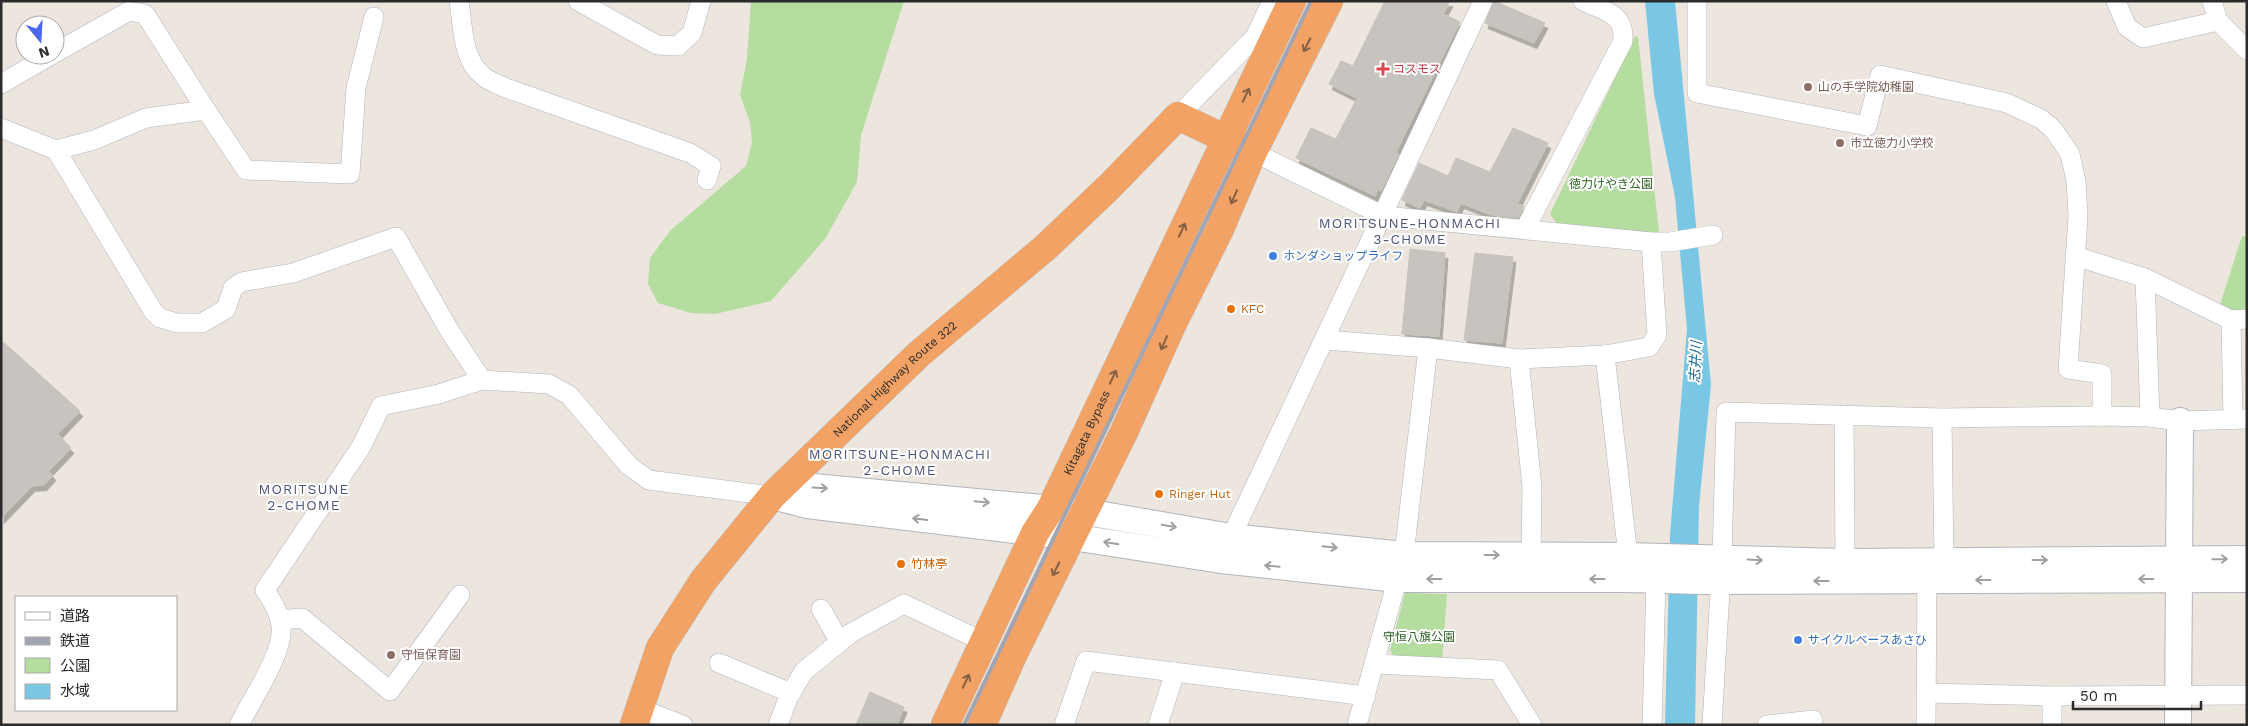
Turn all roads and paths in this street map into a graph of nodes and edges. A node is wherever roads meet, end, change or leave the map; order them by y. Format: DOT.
graph roads {
  1 [pos="459,1"];
  2 [pos="578,1"];
  3 [pos="701,1"];
  4 [pos="1272,1"];
  5 [pos="1292,1"];
  6 [pos="1329,1"];
  7 [pos="1483,1"];
  8 [pos="1582,1"];
  9 [pos="1697,1"];
  10 [pos="2116,1"];
  11 [pos="2212,1"];
  12 [pos="606,9"];
  13 [pos="374,17"];
  14 [pos="2218,21"];
  15 [pos="65,47"];
  16 [pos="2247,50"];
  17 [pos="34,65"];
  18 [pos="1,84"];
  19 [pos="206,110"];
  20 [pos="1178,116"];
  21 [pos="1,128"];
  22 [pos="1225,139"];
  23 [pos="56,150"];
  24 [pos="1254,152"];
  25 [pos="707,180"];
  26 [pos="1384,216"];
  27 [pos="1525,230"];
  28 [pos="1707,236"];
  29 [pos="1651,242"];
  30 [pos="2075,256"];
  31 [pos="2145,278"];
  32 [pos="2239,320"];
  33 [pos="1325,340"];
  34 [pos="1428,348"];
  35 [pos="1605,355"];
  36 [pos="1519,359"];
  37 [pos="482,380"];
  38 [pos="1844,415"];
  39 [pos="2102,416"];
  40 [pos="2150,416"];
  41 [pos="1942,418"];
  42 [pos="2240,420"];
  43 [pos="2180,421"];
  44 [pos="772,496"];
  45 [pos="1051,508"];
  46 [pos="1086,512"];
  47 [pos="1035,533"];
  48 [pos="1231,536"];
  49 [pos="1072,538"];
  50 [pos="1531,556"];
  51 [pos="2247,559"];
  52 [pos="1221,560"];
  53 [pos="1845,562"];
  54 [pos="1401,567"];
  55 [pos="1628,567"];
  56 [pos="1933,568"];
  57 [pos="1713,570"];
  58 [pos="2179,570"];
  59 [pos="1660,572"];
  60 [pos="2247,579"];
  61 [pos="460,594"];
  62 [pos="820,609"];
  63 [pos="280,620"];
  64 [pos="840,642"];
  65 [pos="984,642"];
  66 [pos="719,663"];
  67 [pos="1375,664"];
  68 [pos="1175,672"];
  69 [pos="791,693"];
  70 [pos="1927,693"];
  71 [pos="2178,694"];
  72 [pos="2247,695"];
  73 [pos="1366,696"];
  74 [pos="2052,696"];
  75 [pos="637,716"];
  76 [pos="1814,720"];
  77 [pos="238,725"];
  78 [pos="683,725"];
  79 [pos="778,725"];
  80 [pos="945,725"];
  81 [pos="982,725"];
  82 [pos="1064,725"];
  83 [pos="1158,725"];
  84 [pos="1357,725"];
  85 [pos="1532,725"];
  86 [pos="1652,725"];
  87 [pos="1712,725"];
  88 [pos="1767,725"];
  89 [pos="1926,725"];
  90 [pos="2052,725"];
  91 [pos="2178,725"];
  1 -- 25 [label="street"];
  2 -- 12 [label="street"];
  3 -- 12 [label="street"];
  4 -- 20 [label="street"];
  22 -- 5 [label="highway, one-way"];
  6 -- 24 [label="highway, one-way"];
  7 -- 26 [label="street"];
  8 -- 27 [label="street"];
  9 -- 30 [label="street"];
  10 -- 14 [label="street"];
  11 -- 14 [label="street"];
  13 -- 19 [label="street"];
  14 -- 16 [label="street"];
  15 -- 19 [label="street"];
  17 -- 18 [label="street"];
  19 -- 23 [label="street"];
  20 -- 22 [label="highway"];
  20 -- 44 [label="highway, National Highway Route 322"];
  21 -- 23 [label="street"];
  22 -- 24 [label="highway"];
  45 -- 22 [label="highway, Kitagata Bypass, one-way"];
  23 -- 37 [label="street"];
  24 -- 26 [label="street"];
  24 -- 46 [label="highway, one-way"];
  26 -- 27 [label="street"];
  26 -- 33 [label="street"];
  27 -- 29 [label="street"];
  28 -- 29 [label="street"];
  29 -- 35 [label="street"];
  30 -- 31 [label="street"];
  30 -- 39 [label="street"];
  31 -- 32 [label="street"];
  31 -- 40 [label="street"];
  32 -- 42 [label="street"];
  33 -- 34 [label="street"];
  33 -- 48 [label="street"];
  34 -- 36 [label="street"];
  34 -- 54 [label="street"];
  35 -- 36 [label="street"];
  35 -- 55 [label="street"];
  36 -- 50 [label="street"];
  37 -- 44 [label="street"];
  37 -- 63 [label="street"];
  38 -- 41 [label="street"];
  38 -- 53 [label="street"];
  38 -- 57 [label="street"];
  39 -- 40 [label="street"];
  39 -- 41 [label="street"];
  40 -- 43 [label="street"];
  41 -- 56 [label="street"];
  42 -- 43 [label="street"];
  43 -- 58 [label="street"];
  44 -- 45 [label="street, one-way"];
  47 -- 44 [label="street, one-way"];
  44 -- 75 [label="highway, National Highway Route 322"];
  45 -- 46 [label="street"];
  45 -- 47 [label="highway, Kitagata Bypass"];
  46 -- 48 [label="street, one-way"];
  46 -- 49 [label="highway"];
  47 -- 49 [label="street"];
  47 -- 65 [label="highway, Kitagata Bypass"];
  48 -- 52 [label="street"];
  48 -- 54 [label="street, one-way"];
  52 -- 49 [label="street, one-way"];
  49 -- 81 [label="highway, one-way"];
  54 -- 50 [label="street, one-way"];
  50 -- 55 [label="street"];
  58 -- 51 [label="street, one-way"];
  54 -- 52 [label="street, one-way"];
  53 -- 56 [label="street"];
  57 -- 53 [label="street, one-way"];
  55 -- 54 [label="street, one-way"];
  54 -- 67 [label="street"];
  55 -- 59 [label="street"];
  56 -- 57 [label="street, one-way"];
  56 -- 58 [label="street"];
  56 -- 70 [label="street"];
  57 -- 59 [label="street"];
  57 -- 87 [label="street"];
  58 -- 60 [label="street"];
  58 -- 71 [label="street"];
  59 -- 86 [label="street"];
  61 -- 63 [label="street"];
  62 -- 64 [label="street"];
  63 -- 77 [label="street"];
  64 -- 65 [label="street"];
  64 -- 69 [label="street"];
  80 -- 65 [label="highway, Kitagata Bypass, one-way"];
  66 -- 69 [label="street"];
  67 -- 73 [label="street"];
  67 -- 85 [label="street"];
  68 -- 73 [label="street"];
  68 -- 82 [label="street"];
  68 -- 83 [label="street"];
  69 -- 79 [label="street"];
  70 -- 74 [label="street"];
  70 -- 89 [label="street"];
  71 -- 72 [label="street"];
  71 -- 74 [label="street"];
  71 -- 91 [label="street"];
  73 -- 84 [label="street"];
  74 -- 90 [label="street"];
  75 -- 78 [label="street"];
  76 -- 88 [label="street"];
}
